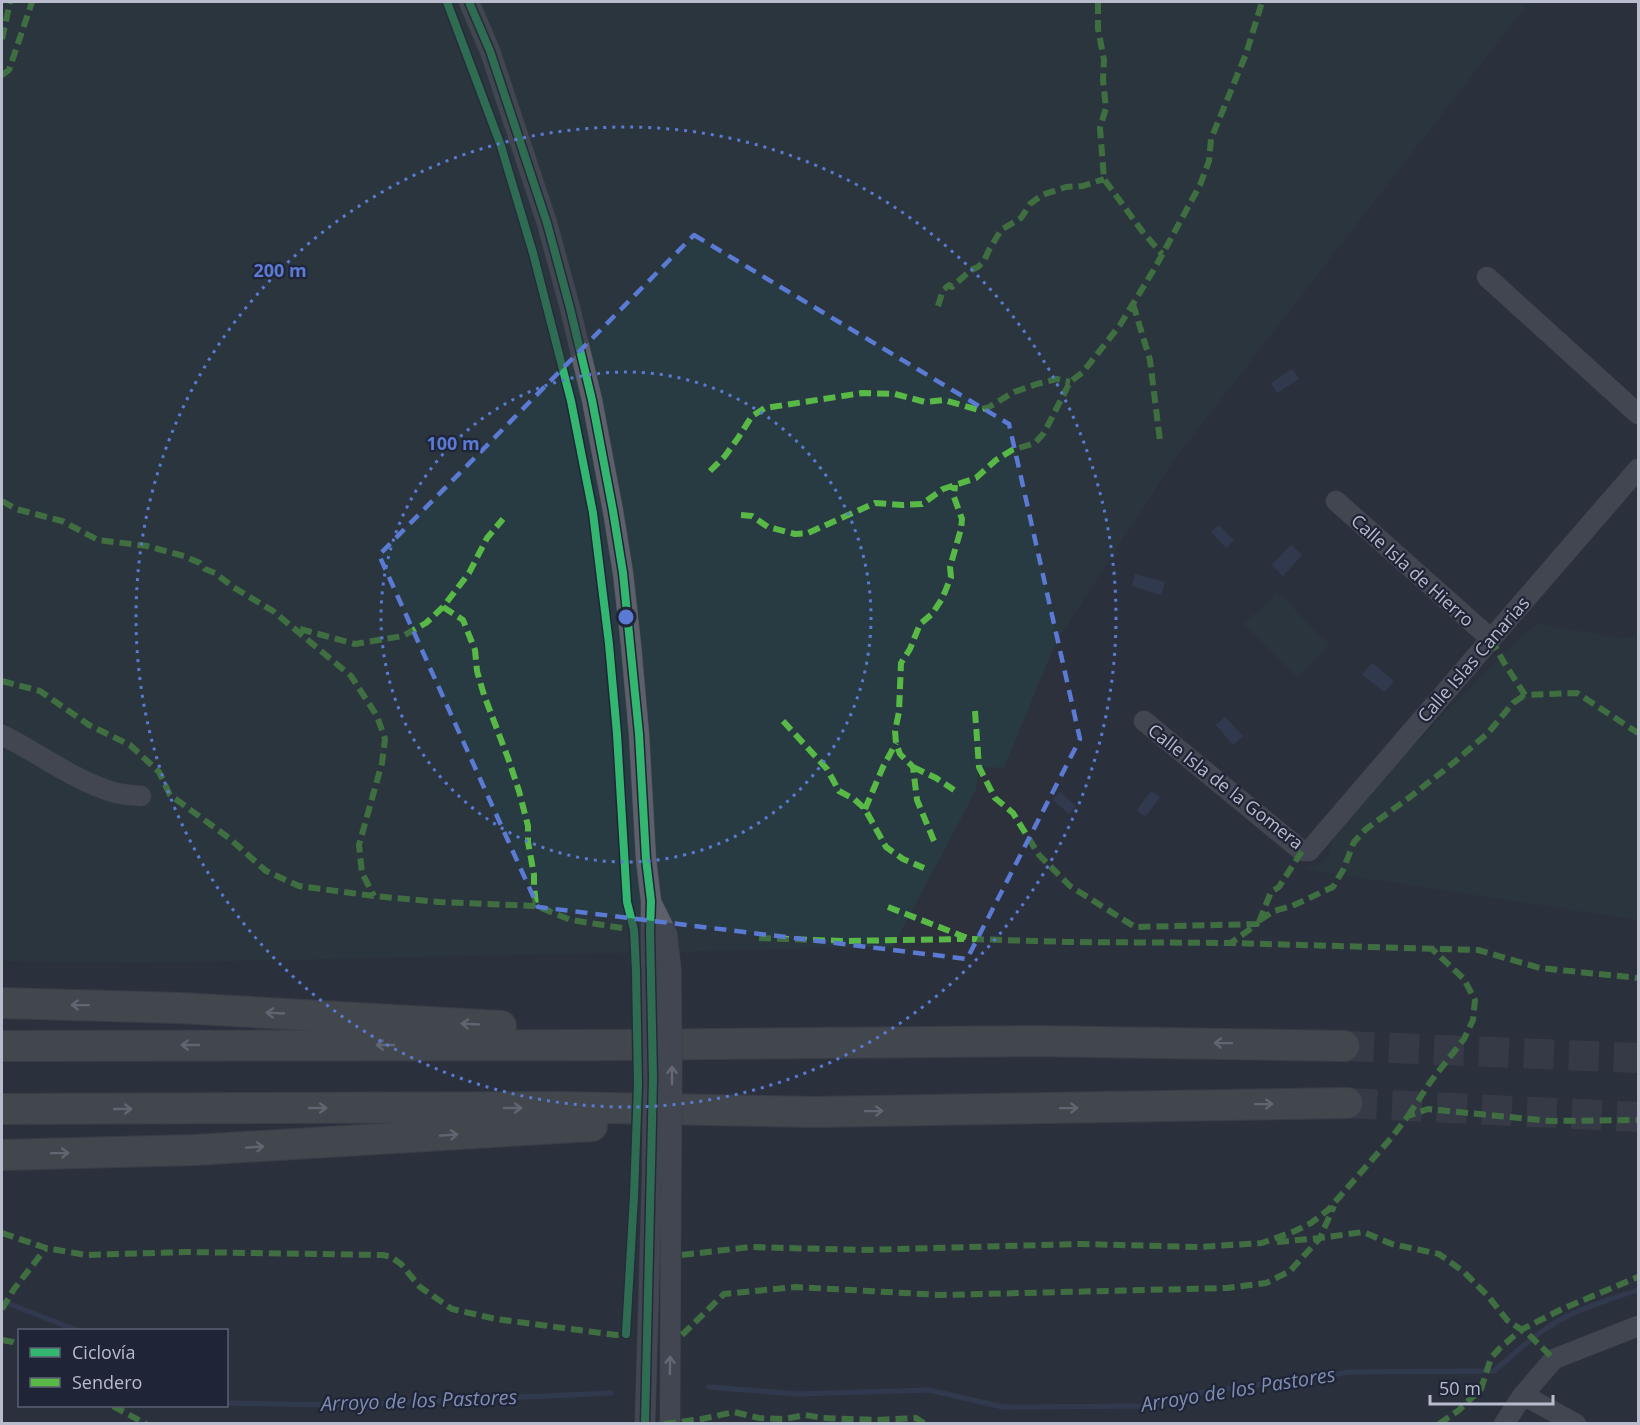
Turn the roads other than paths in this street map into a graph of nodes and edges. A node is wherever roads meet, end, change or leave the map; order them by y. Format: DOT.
graph roads {
  1 [pos="469,2"];
  2 [pos="1487,277"];
  3 [pos="1638,414"];
  4 [pos="1638,469"];
  5 [pos="1336,501"];
  6 [pos="1491,639"];
  7 [pos="1144,721"];
  8 [pos="2,735"];
  9 [pos="141,796"];
  10 [pos="1310,851"];
  11 [pos="661,970"];
  12 [pos="2,1003"];
  13 [pos="1032,1041"];
  14 [pos="2,1046"];
  15 [pos="1344,1046"];
  16 [pos="1347,1102"];
  17 [pos="2,1109"];
  18 [pos="815,1112"];
  19 [pos="2,1155"];
  20 [pos="1638,1326"];
  21 [pos="1524,1395"];
  22 [pos="645,1424"];
  23 [pos="670,1424"];
  24 [pos="1504,1424"];
  25 [pos="1576,1424"];
  1 -- 11 [label="street"];
  2 -- 3 [label="street"];
  4 -- 6 [label="street, Calle Islas Canarias"];
  5 -- 6 [label="street, Calle Isla de Hierro"];
  6 -- 10 [label="street, Calle Islas Canarias"];
  7 -- 10 [label="street, Calle Isla de la Gomera"];
  8 -- 9 [label="street"];
  11 -- 22 [label="street, bridge"];
  23 -- 11 [label="street, one-way, bridge"];
  13 -- 12 [label="highway, one-way"];
  13 -- 14 [label="highway, one-way"];
  15 -- 13 [label="highway, one-way"];
  18 -- 16 [label="highway, one-way"];
  17 -- 18 [label="highway, one-way"];
  19 -- 18 [label="highway, one-way"];
  20 -- 21 [label="street"];
  21 -- 24 [label="street"];
  21 -- 25 [label="street"];
}
